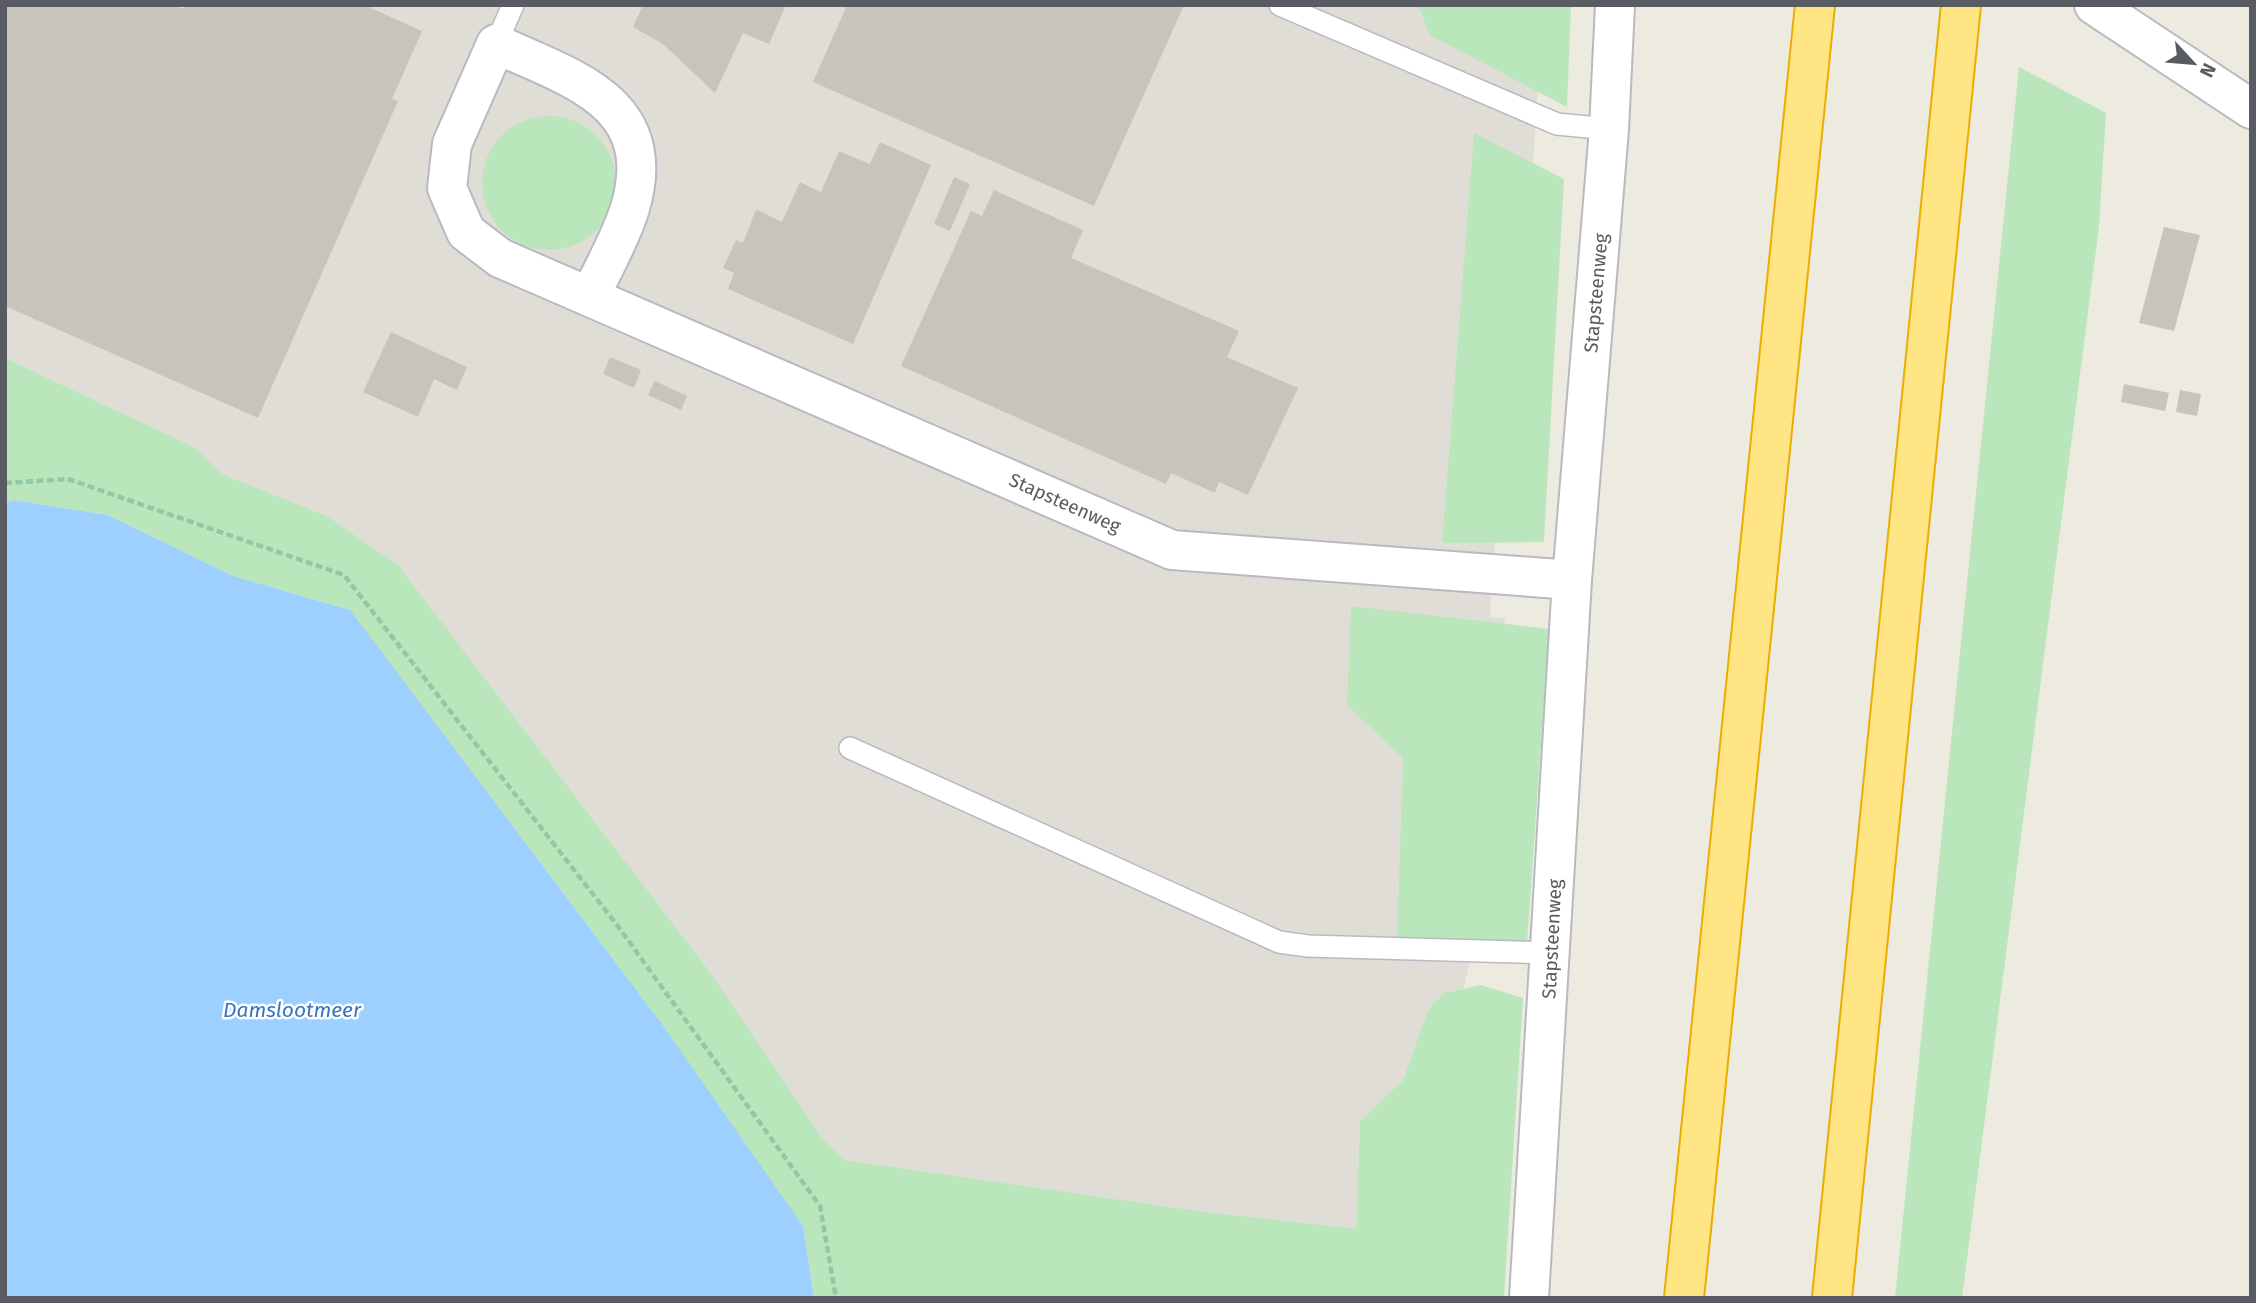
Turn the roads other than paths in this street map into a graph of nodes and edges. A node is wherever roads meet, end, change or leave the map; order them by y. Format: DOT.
graph roads {
  1 [pos="513,5"];
  2 [pos="1280,5"];
  3 [pos="1615,5"];
  4 [pos="1815,5"];
  5 [pos="2094,5"];
  6 [pos="1960,17"];
  7 [pos="496,44"];
  8 [pos="2251,109"];
  9 [pos="1609,129"];
  10 [pos="590,297"];
  11 [pos="1572,580"];
  12 [pos="850,748"];
  13 [pos="1552,953"];
  14 [pos="1529,1298"];
  15 [pos="1684,1298"];
  16 [pos="1832,1298"];
  1 -- 7 [label="lane"];
  2 -- 9 [label="lane"];
  3 -- 9 [label="street, Stapsteenweg"];
  4 -- 15 [label="highway"];
  5 -- 8 [label="street"];
  6 -- 16 [label="highway"];
  7 -- 10 [label="street"];
  7 -- 10 [label="street, Stapsteenweg"];
  9 -- 11 [label="street, Stapsteenweg"];
  10 -- 11 [label="street, Stapsteenweg"];
  11 -- 13 [label="street, Stapsteenweg"];
  12 -- 13 [label="lane"];
  13 -- 14 [label="street, Stapsteenweg"];
}
